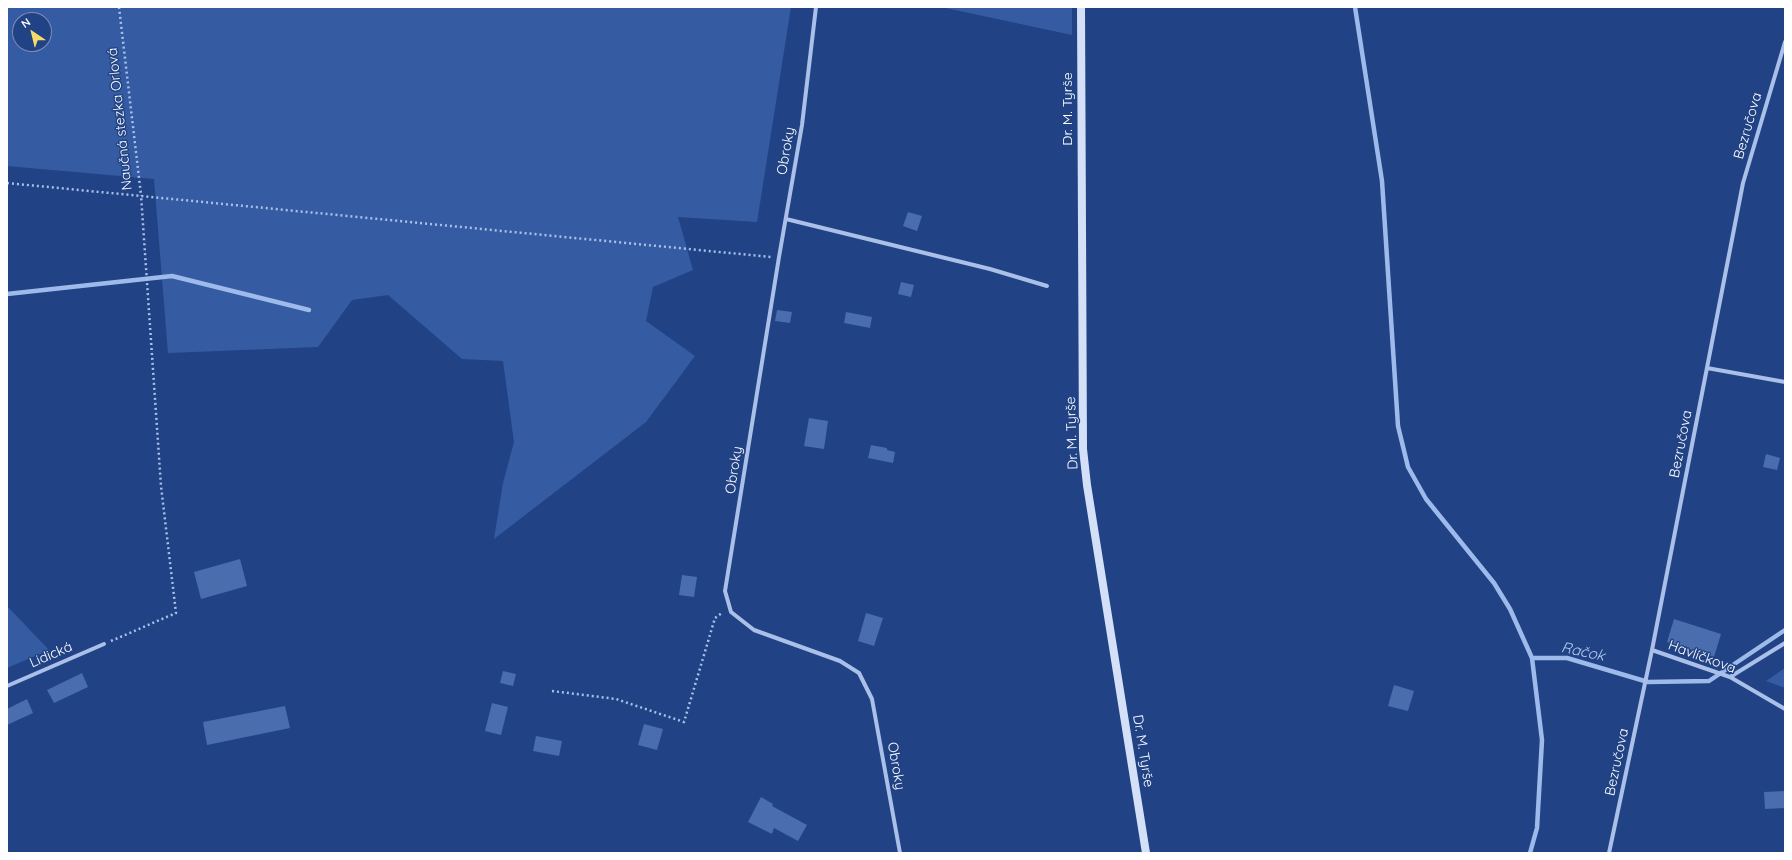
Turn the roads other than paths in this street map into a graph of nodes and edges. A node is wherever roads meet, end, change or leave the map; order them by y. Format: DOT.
graph roads {
  1 [pos="816,7"];
  2 [pos="1081,7"];
  3 [pos="1785,42"];
  4 [pos="786,219"];
  5 [pos="1047,286"];
  6 [pos="1707,368"];
  7 [pos="1785,382"];
  8 [pos="1785,643"];
  9 [pos="104,644"];
  10 [pos="1652,650"];
  11 [pos="1730,677"];
  12 [pos="7,686"];
  13 [pos="1785,709"];
  14 [pos="900,853"];
  15 [pos="1146,853"];
  16 [pos="1609,853"];
  1 -- 4 [label="street, Obroky"];
  2 -- 15 [label="street, Dr. M. Tyrše"];
  3 -- 6 [label="street, Bezručova"];
  4 -- 5 [label="street"];
  4 -- 14 [label="street, Obroky"];
  6 -- 7 [label="street"];
  6 -- 10 [label="street, Bezručova"];
  8 -- 11 [label="street"];
  9 -- 12 [label="street, Lidická"];
  10 -- 11 [label="street, Havlíčkova"];
  10 -- 16 [label="street, Bezručova"];
  11 -- 13 [label="street, Havlíčkova"];
}
